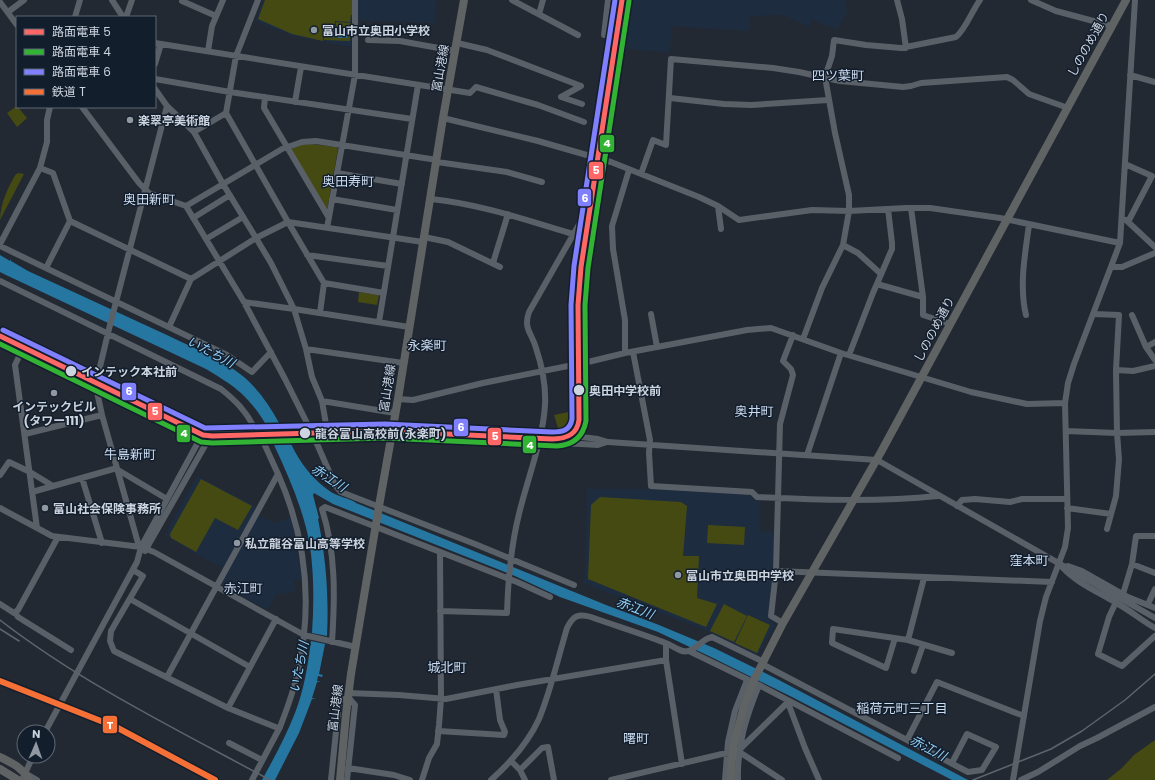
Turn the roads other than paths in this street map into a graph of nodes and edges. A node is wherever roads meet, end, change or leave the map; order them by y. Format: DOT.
graph roads {
  1 [pos="24,0"];
  2 [pos="80,0"];
  3 [pos="112,0"];
  4 [pos="132,0"];
  5 [pos="222,0"];
  6 [pos="258,0"];
  7 [pos="355,0"];
  8 [pos="464,0"];
  9 [pos="512,0"];
  10 [pos="543,0"];
  11 [pos="608,0"];
  12 [pos="897,0"];
  13 [pos="980,0"];
  14 [pos="1031,0"];
  15 [pos="1126,0"];
  16 [pos="1135,0"];
  17 [pos="182,1"];
  18 [pos="0,2"];
  19 [pos="8,12"];
  20 [pos="539,14"];
  21 [pos="75,16"];
  22 [pos="123,16"];
  23 [pos="124,16"];
  24 [pos="216,16"];
  25 [pos="16,24"];
  26 [pos="1112,26"];
  27 [pos="578,35"];
  28 [pos="604,35"];
  29 [pos="368,40"];
  30 [pos="158,43"];
  31 [pos="456,47"];
  32 [pos="906,48"];
  33 [pos="208,51"];
  34 [pos="236,56"];
  35 [pos="156,57"];
  36 [pos="302,67"];
  37 [pos="1130,74"];
  38 [pos="355,75"];
  39 [pos="825,77"];
  40 [pos="156,79"];
  41 [pos="1155,82"];
  42 [pos="418,85"];
  43 [pos="156,90"];
  44 [pos="448,90"];
  45 [pos="230,92"];
  46 [pos="265,97"];
  47 [pos="670,98"];
  48 [pos="828,100"];
  49 [pos="295,102"];
  50 [pos="582,104"];
  51 [pos="167,106"];
  52 [pos="50,108"];
  53 [pos="83,108"];
  54 [pos="1068,108"];
  55 [pos="349,110"];
  56 [pos="226,113"];
  57 [pos="443,118"];
  58 [pos="412,119"];
  59 [pos="584,122"];
  60 [pos="194,132"];
  61 [pos="342,144"];
  62 [pos="286,147"];
  63 [pos="406,155"];
  64 [pos="593,156"];
  65 [pos="437,161"];
  66 [pos="1125,164"];
  67 [pos="255,165"];
  68 [pos="40,168"];
  69 [pos="629,170"];
  70 [pos="337,173"];
  71 [pos="641,174"];
  72 [pos="542,182"];
  73 [pos="223,184"];
  74 [pos="402,184"];
  75 [pos="146,190"];
  76 [pos="230,195"];
  77 [pos="332,199"];
  78 [pos="431,199"];
  79 [pos="186,206"];
  80 [pos="718,206"];
  81 [pos="911,208"];
  82 [pos="888,209"];
  83 [pos="397,210"];
  84 [pos="849,211"];
  85 [pos="508,214"];
  86 [pos="1122,216"];
  87 [pos="243,217"];
  88 [pos="193,218"];
  89 [pos="329,218"];
  90 [pos="1006,220"];
  91 [pos="70,221"];
  92 [pos="288,222"];
  93 [pos="1128,222"];
  94 [pos="1029,225"];
  95 [pos="0,226"];
  96 [pos="327,228"];
  97 [pos="721,228"];
  98 [pos="7,230"];
  99 [pos="573,234"];
  100 [pos="256,238"];
  101 [pos="393,238"];
  102 [pos="206,239"];
  103 [pos="424,239"];
  104 [pos="1120,244"];
  105 [pos="0,245"];
  106 [pos="843,245"];
  107 [pos="1155,247"];
  108 [pos="130,250"];
  109 [pos="1155,253"];
  110 [pos="307,255"];
  111 [pos="219,262"];
  112 [pos="493,263"];
  113 [pos="388,266"];
  114 [pos="500,267"];
  115 [pos="1111,267"];
  116 [pos="46,268"];
  117 [pos="881,274"];
  118 [pos="191,279"];
  119 [pos="0,281"];
  120 [pos="324,283"];
  121 [pos="877,284"];
  122 [pos="384,293"];
  123 [pos="923,297"];
  124 [pos="244,302"];
  125 [pos="116,305"];
  126 [pos="294,309"];
  127 [pos="320,313"];
  128 [pos="651,314"];
  129 [pos="1094,314"];
  130 [pos="1132,315"];
  131 [pos="1026,316"];
  132 [pos="379,322"];
  133 [pos="950,324"];
  134 [pos="168,327"];
  135 [pos="409,327"];
  136 [pos="109,331"];
  137 [pos="0,333"];
  138 [pos="793,335"];
  139 [pos="803,338"];
  140 [pos="0,339"];
  141 [pos="1155,342"];
  142 [pos="23,347"];
  143 [pos="656,347"];
  144 [pos="1146,347"];
  145 [pos="306,349"];
  146 [pos="271,352"];
  147 [pos="632,352"];
  148 [pos="625,353"];
  149 [pos="841,353"];
  150 [pos="849,355"];
  151 [pos="1155,360"];
  152 [pos="403,363"];
  153 [pos="1155,366"];
  154 [pos="1116,370"];
  155 [pos="542,371"];
  156 [pos="922,378"];
  157 [pos="98,380"];
  158 [pos="96,387"];
  159 [pos="398,399"];
  160 [pos="322,401"];
  161 [pos="1065,403"];
  162 [pos="395,413"];
  163 [pos="102,415"];
  164 [pos="393,426"];
  165 [pos="326,427"];
  166 [pos="309,428"];
  167 [pos="255,429"];
  168 [pos="1066,431"];
  169 [pos="207,432"];
  170 [pos="540,432"];
  171 [pos="1155,432"];
  172 [pos="1117,433"];
  173 [pos="25,434"];
  174 [pos="328,436"];
  175 [pos="391,436"];
  176 [pos="201,437"];
  177 [pos="314,437"];
  178 [pos="208,439"];
  179 [pos="264,440"];
  180 [pos="608,442"];
  181 [pos="538,443"];
  182 [pos="649,444"];
  183 [pos="779,453"];
  184 [pos="807,455"];
  185 [pos="877,460"];
  186 [pos="117,469"];
  187 [pos="30,472"];
  188 [pos="278,474"];
  189 [pos="0,475"];
  190 [pos="82,478"];
  191 [pos="53,486"];
  192 [pos="32,492"];
  193 [pos="939,496"];
  194 [pos="778,498"];
  195 [pos="167,499"];
  196 [pos="1066,499"];
  197 [pos="852,501"];
  198 [pos="957,506"];
  199 [pos="0,508"];
  200 [pos="379,508"];
  201 [pos="1067,508"];
  202 [pos="1111,514"];
  203 [pos="376,524"];
  204 [pos="37,528"];
  205 [pos="1107,529"];
  206 [pos="1155,536"];
  207 [pos="58,538"];
  208 [pos="102,543"];
  209 [pos="144,548"];
  210 [pos="440,552"];
  211 [pos="511,562"];
  212 [pos="1059,564"];
  213 [pos="1132,564"];
  214 [pos="133,570"];
  215 [pos="776,571"];
  216 [pos="812,572"];
  217 [pos="1155,573"];
  218 [pos="509,578"];
  219 [pos="924,578"];
  220 [pos="1052,582"];
  221 [pos="574,585"];
  222 [pos="216,586"];
  223 [pos="1155,589"];
  224 [pos="1123,594"];
  225 [pos="550,597"];
  226 [pos="130,599"];
  227 [pos="1116,602"];
  228 [pos="0,604"];
  229 [pos="1148,604"];
  230 [pos="1155,608"];
  231 [pos="440,610"];
  232 [pos="15,612"];
  233 [pos="1155,618"];
  234 [pos="276,619"];
  235 [pos="783,623"];
  236 [pos="1155,628"];
  237 [pos="190,634"];
  238 [pos="307,636"];
  239 [pos="1155,636"];
  240 [pos="895,638"];
  241 [pos="908,640"];
  242 [pos="331,641"];
  243 [pos="666,644"];
  244 [pos="923,645"];
  245 [pos="356,647"];
  246 [pos="71,650"];
  247 [pos="691,650"];
  248 [pos="952,653"];
  249 [pos="666,660"];
  250 [pos="762,664"];
  251 [pos="250,667"];
  252 [pos="914,671"];
  253 [pos="167,677"];
  254 [pos="552,680"];
  255 [pos="753,682"];
  256 [pos="496,689"];
  257 [pos="348,695"];
  258 [pos="440,699"];
  259 [pos="788,701"];
  260 [pos="1155,707"];
  261 [pos="228,708"];
  262 [pos="1024,716"];
  263 [pos="49,724"];
  264 [pos="280,727"];
  265 [pos="438,731"];
  266 [pos="907,740"];
  267 [pos="229,743"];
  268 [pos="738,748"];
  269 [pos="727,754"];
  270 [pos="0,757"];
  271 [pos="898,758"];
  272 [pos="262,760"];
  273 [pos="512,761"];
  274 [pos="952,763"];
  275 [pos="30,764"];
  276 [pos="682,764"];
  277 [pos="348,768"];
  278 [pos="0,769"];
  279 [pos="520,770"];
  280 [pos="25,778"];
  281 [pos="18,780"];
  282 [pos="37,780"];
  283 [pos="252,780"];
  284 [pos="331,780"];
  285 [pos="340,780"];
  286 [pos="348,780"];
  287 [pos="410,780"];
  288 [pos="422,780"];
  289 [pos="491,780"];
  290 [pos="525,780"];
  291 [pos="554,780"];
  292 [pos="611,780"];
  293 [pos="725,780"];
  294 [pos="731,780"];
  295 [pos="738,780"];
  296 [pos="782,780"];
  297 [pos="819,780"];
  298 [pos="1013,780"];
  299 [pos="1021,780"];
  1 -- 19 [label="street"];
  2 -- 21 [label="street"];
  3 -- 22 [label="street"];
  4 -- 23 [label="street"];
  5 -- 24 [label="street"];
  6 -- 34 [label="street"];
  7 -- 38 [label="street"];
  8 -- 31 [label="main road, 富山港線"];
  9 -- 20 [label="street"];
  10 -- 20 [label="street"];
  11 -- 28 [label="street"];
  12 -- 32 [label="street"];
  13 -- 32 [label="street"];
  14 -- 26 [label="street"];
  15 -- 26 [label="main road, しののめ通り"];
  16 -- 37 [label="street"];
  17 -- 24 [label="street"];
  18 -- 19 [label="street"];
  19 -- 25 [label="street"];
  20 -- 27 [label="street"];
  24 -- 33 [label="street"];
  26 -- 54 [label="main road, しののめ通り"];
  29 -- 31 [label="street"];
  30 -- 33 [label="street"];
  30 -- 35 [label="street"];
  31 -- 44 [label="main road, 富山港線"];
  31 -- 50 [label="street"];
  32 -- 39 [label="street"];
  33 -- 34 [label="street"];
  34 -- 36 [label="street"];
  34 -- 45 [label="street"];
  36 -- 38 [label="street"];
  36 -- 49 [label="street"];
  37 -- 41 [label="street"];
  37 -- 66 [label="street"];
  38 -- 42 [label="street"];
  38 -- 55 [label="street"];
  39 -- 47 [label="street"];
  39 -- 48 [label="street"];
  39 -- 54 [label="street"];
  40 -- 45 [label="street"];
  42 -- 44 [label="street"];
  42 -- 58 [label="street"];
  43 -- 51 [label="street"];
  44 -- 57 [label="main road, 富山港線"];
  44 -- 59 [label="street"];
  45 -- 46 [label="street"];
  45 -- 56 [label="street"];
  46 -- 49 [label="street"];
  46 -- 62 [label="street"];
  47 -- 48 [label="street"];
  47 -- 71 [label="street"];
  48 -- 84 [label="street"];
  49 -- 55 [label="street"];
  51 -- 60 [label="street"];
  51 -- 75 [label="street"];
  52 -- 68 [label="street"];
  53 -- 75 [label="street"];
  54 -- 90 [label="main road, しののめ通り"];
  55 -- 58 [label="street"];
  55 -- 61 [label="street"];
  56 -- 60 [label="street"];
  56 -- 67 [label="street"];
  57 -- 64 [label="street"];
  57 -- 65 [label="main road, 富山港線"];
  58 -- 63 [label="street"];
  60 -- 73 [label="street"];
  61 -- 62 [label="street"];
  61 -- 63 [label="street"];
  61 -- 70 [label="street"];
  62 -- 67 [label="street"];
  62 -- 89 [label="street"];
  63 -- 65 [label="street"];
  63 -- 74 [label="street"];
  64 -- 69 [label="street"];
  64 -- 99 [label="street"];
  65 -- 72 [label="street"];
  65 -- 78 [label="main road, 富山港線"];
  66 -- 86 [label="street"];
  66 -- 93 [label="street"];
  67 -- 73 [label="street"];
  67 -- 92 [label="street"];
  68 -- 91 [label="street"];
  68 -- 98 [label="street"];
  69 -- 71 [label="street"];
  69 -- 148 [label="street"];
  70 -- 74 [label="street"];
  70 -- 77 [label="street"];
  71 -- 80 [label="street"];
  73 -- 76 [label="street"];
  73 -- 79 [label="street"];
  74 -- 83 [label="street"];
  75 -- 79 [label="street"];
  75 -- 108 [label="street"];
  76 -- 87 [label="street"];
  76 -- 88 [label="street"];
  77 -- 83 [label="street"];
  77 -- 89 [label="street"];
  78 -- 85 [label="street"];
  78 -- 103 [label="main road, 富山港線"];
  79 -- 88 [label="street"];
  80 -- 84 [label="street"];
  80 -- 97 [label="street"];
  81 -- 82 [label="street"];
  81 -- 90 [label="street"];
  81 -- 123 [label="street"];
  82 -- 84 [label="street"];
  82 -- 117 [label="street"];
  83 -- 101 [label="street"];
  84 -- 106 [label="street"];
  85 -- 99 [label="street"];
  85 -- 112 [label="street"];
  86 -- 93 [label="street"];
  86 -- 104 [label="street"];
  87 -- 100 [label="street"];
  87 -- 102 [label="street"];
  88 -- 102 [label="street"];
  89 -- 96 [label="street"];
  90 -- 94 [label="street"];
  90 -- 133 [label="main road, しののめ通り"];
  91 -- 108 [label="street"];
  91 -- 116 [label="street"];
  92 -- 96 [label="street"];
  92 -- 100 [label="street"];
  92 -- 110 [label="street"];
  93 -- 107 [label="street"];
  94 -- 104 [label="street"];
  94 -- 131 [label="street"];
  95 -- 98 [label="street"];
  96 -- 101 [label="street"];
  98 -- 105 [label="street"];
  99 -- 155 [label="street"];
  100 -- 111 [label="street"];
  100 -- 126 [label="street"];
  101 -- 103 [label="street"];
  101 -- 113 [label="street"];
  102 -- 111 [label="street"];
  103 -- 112 [label="street"];
  103 -- 135 [label="main road, 富山港線"];
  104 -- 115 [label="street"];
  105 -- 116 [label="street"];
  106 -- 117 [label="street"];
  106 -- 139 [label="street"];
  108 -- 118 [label="street"];
  108 -- 125 [label="street"];
  109 -- 115 [label="street"];
  110 -- 113 [label="street"];
  110 -- 120 [label="street"];
  111 -- 118 [label="street"];
  111 -- 124 [label="street"];
  112 -- 114 [label="street"];
  113 -- 122 [label="street"];
  115 -- 129 [label="street"];
  116 -- 125 [label="street"];
  117 -- 121 [label="street"];
  118 -- 134 [label="street"];
  119 -- 136 [label="street"];
  120 -- 122 [label="street"];
  120 -- 127 [label="street"];
  121 -- 123 [label="street"];
  121 -- 150 [label="street"];
  122 -- 132 [label="street"];
  123 -- 133 [label="street"];
  124 -- 126 [label="street"];
  124 -- 146 [label="street"];
  125 -- 134 [label="street"];
  125 -- 136 [label="street"];
  126 -- 127 [label="street"];
  126 -- 145 [label="street"];
  127 -- 132 [label="street"];
  128 -- 143 [label="street"];
  129 -- 154 [label="street"];
  129 -- 161 [label="street"];
  130 -- 144 [label="street"];
  132 -- 135 [label="street"];
  133 -- 156 [label="main road, しののめ通り"];
  134 -- 146 [label="street"];
  135 -- 152 [label="main road, 富山港線"];
  136 -- 157 [label="street"];
  136 -- 167 [label="street"];
  137 -- 142 [label="street"];
  138 -- 139 [label="street"];
  138 -- 143 [label="street"];
  138 -- 183 [label="street"];
  139 -- 149 [label="street"];
  140 -- 142 [label="street"];
  141 -- 144 [label="street"];
  142 -- 157 [label="street"];
  142 -- 158 [label="street"];
  142 -- 173 [label="street"];
  143 -- 147 [label="street"];
  144 -- 151 [label="street"];
  145 -- 152 [label="street"];
  145 -- 160 [label="street"];
  146 -- 166 [label="street"];
  147 -- 148 [label="street"];
  147 -- 182 [label="street"];
  148 -- 155 [label="street"];
  149 -- 150 [label="street"];
  149 -- 184 [label="street"];
  150 -- 156 [label="street"];
  152 -- 159 [label="main road, 富山港線"];
  153 -- 154 [label="street"];
  154 -- 172 [label="street"];
  155 -- 159 [label="street"];
  155 -- 170 [label="street"];
  156 -- 161 [label="street"];
  156 -- 185 [label="main road, しののめ通り"];
  157 -- 158 [label="street"];
  157 -- 169 [label="street"];
  158 -- 163 [label="street"];
  158 -- 176 [label="street"];
  159 -- 162 [label="main road, 富山港線"];
  160 -- 162 [label="street"];
  160 -- 165 [label="street"];
  161 -- 168 [label="street"];
  162 -- 164 [label="main road, 富山港線"];
  163 -- 173 [label="street"];
  163 -- 186 [label="street"];
  164 -- 165 [label="street"];
  164 -- 170 [label="street"];
  164 -- 175 [label="main road, 富山港線"];
  165 -- 166 [label="street"];
  165 -- 174 [label="street"];
  166 -- 167 [label="street"];
  167 -- 169 [label="street"];
  168 -- 172 [label="street"];
  168 -- 196 [label="street"];
  169 -- 176 [label="street"];
  169 -- 178 [label="street"];
  170 -- 180 [label="street"];
  170 -- 181 [label="street"];
  171 -- 172 [label="street"];
  172 -- 202 [label="street"];
  173 -- 187 [label="street"];
  174 -- 175 [label="street"];
  174 -- 177 [label="street"];
  175 -- 181 [label="street"];
  175 -- 200 [label="main road, 富山港線"];
  176 -- 178 [label="street"];
  176 -- 195 [label="street"];
  177 -- 179 [label="street"];
  177 -- 200 [label="street"];
  178 -- 179 [label="street"];
  178 -- 209 [label="street"];
  179 -- 188 [label="street"];
  180 -- 181 [label="street"];
  180 -- 182 [label="street"];
  181 -- 211 [label="street"];
  182 -- 183 [label="street"];
  182 -- 194 [label="street"];
  183 -- 184 [label="street"];
  183 -- 194 [label="street"];
  184 -- 185 [label="street"];
  185 -- 193 [label="street"];
  185 -- 197 [label="main road, しののめ通り"];
  186 -- 190 [label="street"];
  186 -- 195 [label="street"];
  186 -- 209 [label="street"];
  187 -- 189 [label="street"];
  187 -- 191 [label="street"];
  187 -- 192 [label="street"];
  188 -- 222 [label="street"];
  188 -- 238 [label="street"];
  190 -- 191 [label="street"];
  190 -- 208 [label="street"];
  191 -- 192 [label="street"];
  192 -- 204 [label="street"];
  193 -- 197 [label="street"];
  193 -- 198 [label="street"];
  194 -- 197 [label="street"];
  194 -- 215 [label="street"];
  195 -- 209 [label="street"];
  196 -- 198 [label="street"];
  196 -- 201 [label="street"];
  197 -- 216 [label="main road, しののめ通り"];
  198 -- 212 [label="street"];
  199 -- 204 [label="street"];
  200 -- 203 [label="main road, 富山港線"];
  200 -- 211 [label="street"];
  201 -- 202 [label="street"];
  201 -- 212 [label="street"];
  202 -- 205 [label="street"];
  203 -- 210 [label="street"];
  203 -- 242 [label="street"];
  203 -- 245 [label="main road, 富山港線"];
  204 -- 207 [label="street"];
  206 -- 213 [label="street"];
  207 -- 208 [label="street"];
  207 -- 232 [label="street"];
  208 -- 209 [label="street"];
  209 -- 214 [label="street"];
  209 -- 222 [label="street"];
  210 -- 218 [label="street"];
  210 -- 231 [label="street"];
  211 -- 218 [label="street"];
  211 -- 221 [label="street"];
  212 -- 220 [label="street"];
  212 -- 224 [label="street"];
  212 -- 227 [label="street"];
  212 -- 233 [label="street"];
  213 -- 217 [label="street"];
  213 -- 224 [label="street"];
  214 -- 226 [label="street"];
  214 -- 263 [label="street"];
  215 -- 216 [label="street"];
  215 -- 235 [label="street"];
  216 -- 219 [label="street"];
  216 -- 235 [label="main road, しののめ通り"];
  218 -- 225 [label="street"];
  218 -- 231 [label="street"];
  219 -- 220 [label="street"];
  219 -- 241 [label="street"];
  220 -- 262 [label="street"];
  222 -- 234 [label="street"];
  222 -- 237 [label="street"];
  223 -- 229 [label="street"];
  224 -- 229 [label="street"];
  226 -- 237 [label="street"];
  226 -- 253 [label="street"];
  227 -- 236 [label="street"];
  227 -- 239 [label="street"];
  228 -- 232 [label="street"];
  229 -- 230 [label="street"];
  231 -- 258 [label="street"];
  232 -- 246 [label="street"];
  234 -- 238 [label="street"];
  234 -- 251 [label="street"];
  235 -- 250 [label="main road, しののめ通り"];
  237 -- 251 [label="street"];
  237 -- 253 [label="street"];
  238 -- 242 [label="street"];
  238 -- 264 [label="street"];
  240 -- 240 [label="street"];
  240 -- 241 [label="street"];
  241 -- 244 [label="street"];
  242 -- 245 [label="street"];
  243 -- 247 [label="street"];
  243 -- 249 [label="street"];
  243 -- 254 [label="street"];
  244 -- 248 [label="street"];
  244 -- 252 [label="street"];
  245 -- 257 [label="main road, 富山港線"];
  247 -- 250 [label="street"];
  247 -- 255 [label="street"];
  249 -- 254 [label="street"];
  249 -- 276 [label="street"];
  250 -- 255 [label="main road, しののめ通り"];
  250 -- 266 [label="street"];
  251 -- 261 [label="street"];
  253 -- 261 [label="street"];
  254 -- 256 [label="street"];
  254 -- 273 [label="street"];
  255 -- 259 [label="street"];
  255 -- 268 [label="main road, しののめ通り"];
  255 -- 269 [label="street"];
  256 -- 258 [label="street"];
  256 -- 265 [label="street"];
  257 -- 258 [label="street"];
  257 -- 277 [label="street"];
  257 -- 284 [label="street"];
  257 -- 285 [label="main road, 富山港線"];
  258 -- 265 [label="street"];
  259 -- 268 [label="street"];
  259 -- 271 [label="street"];
  259 -- 297 [label="street"];
  260 -- 299 [label="street"];
  261 -- 264 [label="street"];
  262 -- 266 [label="street"];
  262 -- 298 [label="street"];
  264 -- 272 [label="street"];
  265 -- 288 [label="street"];
  266 -- 274 [label="street"];
  267 -- 272 [label="street"];
  268 -- 269 [label="street"];
  268 -- 294 [label="main road"];
  268 -- 295 [label="street"];
  268 -- 296 [label="street"];
  269 -- 276 [label="street"];
  269 -- 293 [label="street"];
  270 -- 280 [label="main road"];
  272 -- 283 [label="street"];
  273 -- 279 [label="street"];
  273 -- 289 [label="street"];
  274 -- 274 [label="street"];
  275 -- 280 [label="street"];
  276 -- 292 [label="street"];
  277 -- 286 [label="street"];
  277 -- 287 [label="street"];
  278 -- 281 [label="main road"];
  279 -- 290 [label="street"];
  279 -- 291 [label="street"];
  280 -- 282 [label="street"];
}
